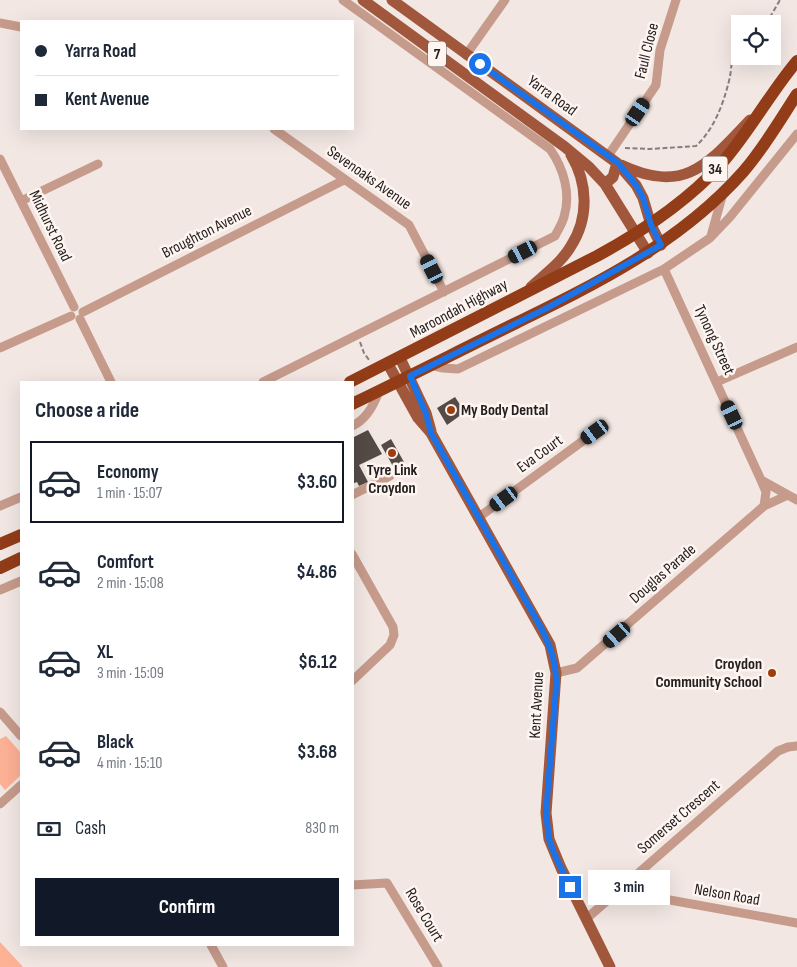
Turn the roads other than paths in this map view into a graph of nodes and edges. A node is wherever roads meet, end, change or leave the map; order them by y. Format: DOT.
graph roads {
  1 [pos="343,0"];
  2 [pos="363,0"];
  3 [pos="392,0"];
  4 [pos="506,0"];
  5 [pos="676,0"];
  6 [pos="0,24"];
  7 [pos="20,27"];
  8 [pos="466,55"];
  9 [pos="797,61"];
  10 [pos="520,93"];
  11 [pos="797,94"];
  12 [pos="767,102"];
  13 [pos="508,111"];
  14 [pos="275,130"];
  15 [pos="797,134"];
  16 [pos="565,147"];
  17 [pos="613,155"];
  18 [pos="1,164"];
  19 [pos="98,164"];
  20 [pos="344,180"];
  21 [pos="605,184"];
  22 [pos="723,193"];
  23 [pos="21,201"];
  24 [pos="651,225"];
  25 [pos="636,234"];
  26 [pos="710,238"];
  27 [pos="661,245"];
  28 [pos="648,253"];
  29 [pos="664,268"];
  30 [pos="444,292"];
  31 [pos="524,293"];
  32 [pos="77,314"];
  33 [pos="797,347"];
  34 [pos="0,348"];
  35 [pos="400,358"];
  36 [pos="388,364"];
  37 [pos="430,365"];
  38 [pos="410,376"];
  39 [pos="110,381"];
  40 [pos="265,381"];
  41 [pos="352,381"];
  42 [pos="397,382"];
  43 [pos="717,382"];
  44 [pos="379,391"];
  45 [pos="354,403"];
  46 [pos="354,425"];
  47 [pos="595,432"];
  48 [pos="431,433"];
  49 [pos="390,476"];
  50 [pos="761,480"];
  51 [pos="354,494"];
  52 [pos="788,495"];
  53 [pos="20,497"];
  54 [pos="797,500"];
  55 [pos="0,506"];
  56 [pos="764,506"];
  57 [pos="479,517"];
  58 [pos="20,535"];
  59 [pos="0,544"];
  60 [pos="20,558"];
  61 [pos="354,558"];
  62 [pos="0,568"];
  63 [pos="20,581"];
  64 [pos="0,590"];
  65 [pos="556,672"];
  66 [pos="354,679"];
  67 [pos="0,712"];
  68 [pos="20,735"];
  69 [pos="797,746"];
  70 [pos="20,786"];
  71 [pos="0,804"];
  72 [pos="354,885"];
  73 [pos="623,886"];
  74 [pos="586,919"];
  75 [pos="797,923"];
  76 [pos="212,946"];
  77 [pos="222,967"];
  78 [pos="438,967"];
  79 [pos="610,967"];
  1 -- 13 [label="street"];
  2 -- 13 [label="main road, Yarra Road / 7"];
  3 -- 8 [label="main road, Yarra Road / 7"];
  4 -- 8 [label="street"];
  5 -- 17 [label="street, Faull Close"];
  6 -- 7 [label="street"];
  8 -- 10 [label="main road, Yarra Road / 7"];
  9 -- 12 [label="highway, Maroondah Highway / 34"];
  10 -- 13 [label="main road"];
  10 -- 17 [label="main road, Yarra Road / 7"];
  11 -- 22 [label="highway, 34"];
  12 -- 17 [label="main road"];
  12 -- 24 [label="highway, Maroondah Highway / 34"];
  13 -- 16 [label="main road, Yarra Road / 7"];
  13 -- 30 [label="street"];
  14 -- 20 [label="street, Sevenoaks Avenue"];
  15 -- 26 [label="street"];
  16 -- 21 [label="main road, Yarra Road / 7"];
  16 -- 31 [label="main road"];
  17 -- 21 [label="main road"];
  17 -- 24 [label="main road, Yarra Road / 7"];
  18 -- 23 [label="street, Midhurst Road"];
  19 -- 23 [label="street"];
  20 -- 30 [label="street, Sevenoaks Avenue"];
  20 -- 32 [label="street, Broughton Avenue"];
  21 -- 25 [label="main road, Yarra Road / 7"];
  22 -- 26 [label="street"];
  22 -- 27 [label="highway, 34"];
  23 -- 32 [label="street, Midhurst Road"];
  24 -- 25 [label="highway, Maroondah Highway / 34"];
  24 -- 27 [label="main road, Yarra Road / 7"];
  25 -- 28 [label="main road, Yarra Road"];
  25 -- 31 [label="highway, Maroondah Highway"];
  26 -- 29 [label="street"];
  27 -- 28 [label="highway"];
  28 -- 37 [label="highway"];
  29 -- 37 [label="street"];
  29 -- 43 [label="street, Tynong Street"];
  30 -- 40 [label="street"];
  31 -- 35 [label="highway, Maroondah Highway"];
  32 -- 34 [label="street, Broughton Avenue"];
  32 -- 39 [label="street, Midhurst Road"];
  33 -- 43 [label="street"];
  35 -- 36 [label="highway, Maroondah Highway"];
  35 -- 38 [label="main road, Kent Avenue"];
  36 -- 41 [label="highway, Maroondah Highway"];
  36 -- 42 [label="main road, Kent Avenue"];
  37 -- 38 [label="highway"];
  38 -- 42 [label="highway"];
  38 -- 48 [label="main road, Kent Avenue"];
  42 -- 44 [label="highway"];
  42 -- 48 [label="main road, Kent Avenue"];
  43 -- 50 [label="street, Tynong Street"];
  44 -- 45 [label="highway"];
  44 -- 46 [label="street"];
  47 -- 57 [label="street, Eva Court"];
  48 -- 57 [label="main road, Kent Avenue"];
  49 -- 51 [label="street"];
  50 -- 52 [label="street"];
  50 -- 56 [label="street, Tynong Street"];
  52 -- 54 [label="street"];
  52 -- 56 [label="street, Douglas Parade"];
  53 -- 55 [label="street"];
  56 -- 65 [label="street, Douglas Parade"];
  57 -- 65 [label="main road, Kent Avenue"];
  58 -- 59 [label="highway"];
  60 -- 62 [label="highway"];
  61 -- 66 [label="street"];
  63 -- 64 [label="street"];
  65 -- 74 [label="main road, Kent Avenue"];
  67 -- 68 [label="street"];
  69 -- 73 [label="street, Somerset Crescent"];
  70 -- 71 [label="street"];
  72 -- 78 [label="street, Rose Court"];
  73 -- 74 [label="street, Somerset Crescent"];
  73 -- 75 [label="street, Nelson Road"];
  74 -- 79 [label="main road, Kent Avenue"];
  76 -- 77 [label="street"];
}
